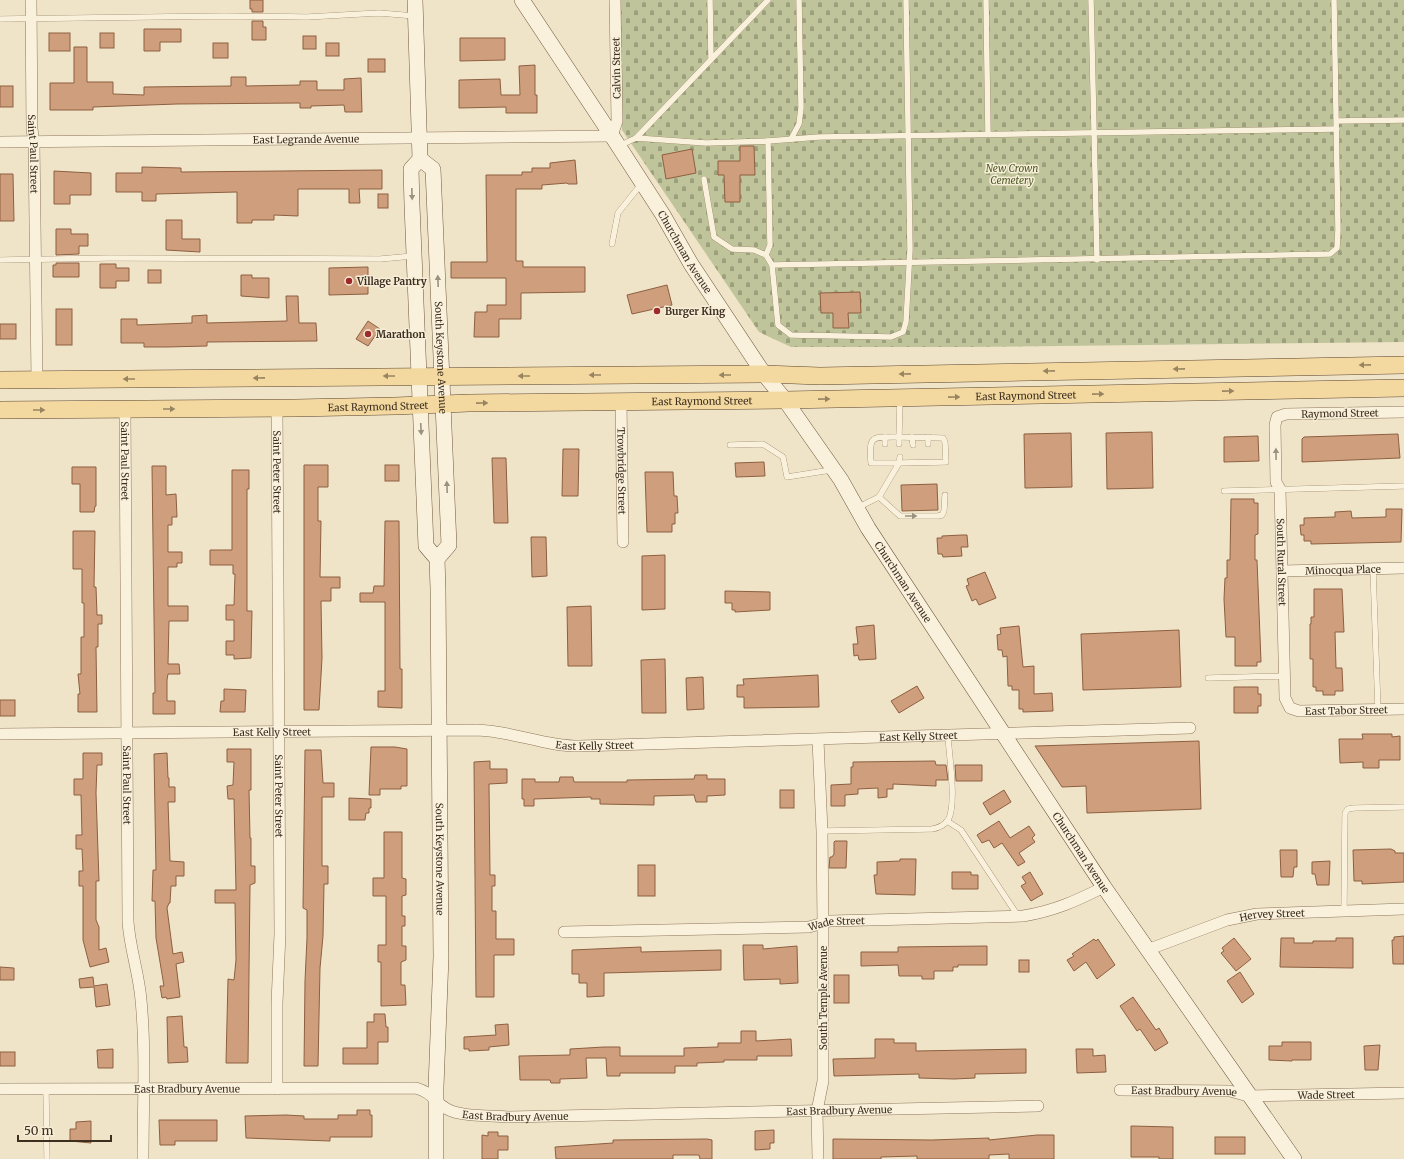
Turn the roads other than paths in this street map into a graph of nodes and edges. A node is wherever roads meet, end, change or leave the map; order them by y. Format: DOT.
graph roads {
  1 [pos="31,0"];
  2 [pos="415,0"];
  3 [pos="522,0"];
  4 [pos="615,0"];
  5 [pos="710,0"];
  6 [pos="768,0"];
  7 [pos="799,0"];
  8 [pos="906,0"];
  9 [pos="986,0"];
  10 [pos="1091,0"];
  11 [pos="1334,0"];
  12 [pos="415,16"];
  13 [pos="0,19"];
  14 [pos="31,19"];
  15 [pos="711,58"];
  16 [pos="1404,120"];
  17 [pos="1337,121"];
  18 [pos="1337,129"];
  19 [pos="1093,133"];
  20 [pos="988,134"];
  21 [pos="908,135"];
  22 [pos="419,137"];
  23 [pos="636,138"];
  24 [pos="791,139"];
  25 [pos="34,141"];
  26 [pos="615,141"];
  27 [pos="768,141"];
  28 [pos="0,142"];
  29 [pos="420,159"];
  30 [pos="704,179"];
  31 [pos="642,183"];
  32 [pos="612,244"];
  33 [pos="766,255"];
  34 [pos="414,256"];
  35 [pos="36,259"];
  36 [pos="0,260"];
  37 [pos="1097,260"];
  38 [pos="909,263"];
  39 [pos="772,265"];
  40 [pos="1404,365"];
  41 [pos="764,374"];
  42 [pos="419,376"];
  43 [pos="442,376"];
  44 [pos="0,380"];
  45 [pos="37,380"];
  46 [pos="1404,388"];
  47 [pos="900,398"];
  48 [pos="785,400"];
  49 [pos="621,401"];
  50 [pos="443,404"];
  51 [pos="420,405"];
  52 [pos="277,408"];
  53 [pos="125,409"];
  54 [pos="0,410"];
  55 [pos="1404,412"];
  56 [pos="1277,417"];
  57 [pos="885,437"];
  58 [pos="899,437"];
  59 [pos="912,437"];
  60 [pos="928,437"];
  61 [pos="885,444"];
  62 [pos="899,444"];
  63 [pos="928,444"];
  64 [pos="730,445"];
  65 [pos="913,445"];
  66 [pos="899,460"];
  67 [pos="833,470"];
  68 [pos="1404,486"];
  69 [pos="1280,489"];
  70 [pos="1224,491"];
  71 [pos="945,495"];
  72 [pos="880,497"];
  73 [pos="857,508"];
  74 [pos="623,542"];
  75 [pos="437,559"];
  76 [pos="1404,568"];
  77 [pos="1373,569"];
  78 [pos="1282,571"];
  79 [pos="1285,676"];
  80 [pos="1208,678"];
  81 [pos="1290,708"];
  82 [pos="1404,709"];
  83 [pos="1378,710"];
  84 [pos="1190,728"];
  85 [pos="439,730"];
  86 [pos="280,732"];
  87 [pos="127,733"];
  88 [pos="1002,733"];
  89 [pos="0,734"];
  90 [pos="948,736"];
  91 [pos="818,740"];
  92 [pos="1404,807"];
  93 [pos="947,821"];
  94 [pos="822,831"];
  95 [pos="1104,887"];
  96 [pos="1404,909"];
  97 [pos="1344,910"];
  98 [pos="1018,916"];
  99 [pos="823,924"];
  100 [pos="564,932"];
  101 [pos="1147,950"];
  102 [pos="142,1088"];
  103 [pos="277,1088"];
  104 [pos="0,1089"];
  105 [pos="46,1089"];
  106 [pos="1120,1090"];
  107 [pos="1404,1093"];
  108 [pos="1248,1096"];
  109 [pos="436,1100"];
  110 [pos="1038,1106"];
  111 [pos="817,1111"];
  112 [pos="47,1159"];
  113 [pos="143,1159"];
  114 [pos="436,1159"];
  115 [pos="818,1159"];
  116 [pos="1294,1159"];
  1 -- 14 [label="street, Saint Paul Street"];
  2 -- 12 [label="main road"];
  3 -- 26 [label="main road, Churchman Avenue"];
  4 -- 26 [label="street, Calvin Street"];
  5 -- 15 [label="lane"];
  6 -- 15 [label="lane"];
  7 -- 24 [label="lane"];
  8 -- 21 [label="lane"];
  9 -- 20 [label="lane"];
  10 -- 19 [label="lane"];
  11 -- 17 [label="lane"];
  12 -- 14 [label="lane"];
  12 -- 22 [label="main road"];
  13 -- 14 [label="lane"];
  14 -- 25 [label="street, Saint Paul Street"];
  15 -- 23 [label="lane"];
  16 -- 17 [label="lane"];
  17 -- 18 [label="lane"];
  18 -- 19 [label="lane"];
  18 -- 37 [label="lane"];
  19 -- 20 [label="lane"];
  19 -- 37 [label="lane"];
  20 -- 21 [label="lane"];
  21 -- 24 [label="lane"];
  21 -- 38 [label="lane"];
  22 -- 25 [label="street, East Legrande Avenue"];
  22 -- 26 [label="street, East Legrande Avenue"];
  22 -- 29 [label="main road"];
  23 -- 26 [label="lane"];
  23 -- 27 [label="lane"];
  24 -- 27 [label="lane"];
  25 -- 28 [label="street, East Legrande Avenue"];
  25 -- 35 [label="street, Saint Paul Street"];
  26 -- 31 [label="main road, Churchman Avenue"];
  27 -- 33 [label="lane"];
  29 -- 34 [label="main road, one-way"];
  43 -- 29 [label="main road, South Keystone Avenue, one-way"];
  30 -- 33 [label="lane"];
  31 -- 32 [label="lane"];
  31 -- 41 [label="main road, Churchman Avenue"];
  33 -- 39 [label="lane"];
  34 -- 35 [label="lane"];
  34 -- 42 [label="main road"];
  35 -- 36 [label="lane"];
  35 -- 45 [label="street, Saint Paul Street"];
  37 -- 38 [label="lane"];
  38 -- 39 [label="lane"];
  38 -- 39 [label="lane"];
  40 -- 41 [label="main road, one-way"];
  41 -- 43 [label="main road, one-way"];
  41 -- 48 [label="main road, Churchman Avenue"];
  42 -- 43 [label="main road"];
  42 -- 45 [label="main road, one-way"];
  42 -- 51 [label="main road"];
  43 -- 50 [label="main road, South Keystone Avenue"];
  44 -- 45 [label="main road"];
  47 -- 46 [label="main road, East Raymond Street, one-way"];
  48 -- 47 [label="main road, East Raymond Street, one-way"];
  47 -- 58 [label="lane"];
  48 -- 49 [label="main road, East Raymond Street"];
  48 -- 67 [label="main road, Churchman Avenue"];
  50 -- 49 [label="main road, East Raymond Street, one-way"];
  49 -- 74 [label="street, Trowbridge Street"];
  50 -- 51 [label="main road, East Raymond Street"];
  75 -- 50 [label="main road, South Keystone Avenue, one-way"];
  51 -- 52 [label="main road, East Raymond Street"];
  51 -- 75 [label="main road, one-way"];
  53 -- 52 [label="main road, East Raymond Street, one-way"];
  52 -- 86 [label="street, Saint Peter Street"];
  54 -- 53 [label="main road, East Raymond Street, one-way"];
  53 -- 87 [label="street, Saint Paul Street"];
  55 -- 56 [label="street, Raymond Street"];
  69 -- 56 [label="street, South Rural Street, one-way"];
  57 -- 58 [label="lane"];
  57 -- 61 [label="lane"];
  57 -- 66 [label="lane"];
  58 -- 59 [label="lane"];
  58 -- 62 [label="lane"];
  59 -- 60 [label="lane"];
  59 -- 65 [label="lane"];
  60 -- 63 [label="lane"];
  60 -- 66 [label="lane"];
  64 -- 67 [label="lane"];
  66 -- 72 [label="lane"];
  67 -- 73 [label="main road, Churchman Avenue"];
  68 -- 69 [label="lane"];
  69 -- 70 [label="lane"];
  69 -- 78 [label="street, South Rural Street"];
  72 -- 71 [label="lane, one-way"];
  72 -- 73 [label="lane"];
  73 -- 88 [label="main road, Churchman Avenue"];
  75 -- 85 [label="main road, South Keystone Avenue"];
  76 -- 77 [label="street, Minocqua Place"];
  77 -- 78 [label="street, Minocqua Place"];
  77 -- 83 [label="lane"];
  78 -- 79 [label="street, South Rural Street"];
  79 -- 80 [label="lane"];
  79 -- 81 [label="street, South Rural Street"];
  81 -- 83 [label="street, East Tabor Street"];
  82 -- 83 [label="street, East Tabor Street"];
  84 -- 88 [label="street, East Kelly Street"];
  85 -- 86 [label="street, East Kelly Street"];
  85 -- 91 [label="street, East Kelly Street"];
  85 -- 109 [label="main road, South Keystone Avenue"];
  86 -- 87 [label="street, East Kelly Street"];
  86 -- 103 [label="street, Saint Peter Street"];
  87 -- 89 [label="street, East Kelly Street"];
  87 -- 102 [label="street, Saint Paul Street"];
  88 -- 90 [label="street, East Kelly Street"];
  88 -- 95 [label="main road, Churchman Avenue"];
  90 -- 91 [label="street, East Kelly Street"];
  90 -- 93 [label="lane"];
  91 -- 94 [label="street, South Temple Avenue"];
  92 -- 97 [label="lane"];
  93 -- 94 [label="lane"];
  93 -- 98 [label="lane"];
  94 -- 99 [label="street, South Temple Avenue"];
  95 -- 98 [label="street, Wade Street"];
  95 -- 101 [label="main road, Churchman Avenue"];
  96 -- 97 [label="street, Hervey Street"];
  97 -- 101 [label="street, Hervey Street"];
  98 -- 99 [label="street, Wade Street"];
  99 -- 100 [label="street, Wade Street"];
  99 -- 111 [label="street, South Temple Avenue"];
  101 -- 108 [label="main road, Churchman Avenue"];
  102 -- 103 [label="street, East Bradbury Avenue"];
  102 -- 105 [label="street, East Bradbury Avenue"];
  102 -- 113 [label="street, Saint Paul Street"];
  103 -- 109 [label="street, East Bradbury Avenue"];
  104 -- 105 [label="street, East Bradbury Avenue"];
  105 -- 112 [label="lane"];
  106 -- 108 [label="street, East Bradbury Avenue"];
  107 -- 108 [label="street, Wade Street"];
  108 -- 116 [label="main road, Churchman Avenue"];
  109 -- 111 [label="street, East Bradbury Avenue"];
  109 -- 114 [label="main road, South Keystone Avenue"];
  110 -- 111 [label="street, East Bradbury Avenue"];
  111 -- 115 [label="street, South Temple Avenue"];
}
